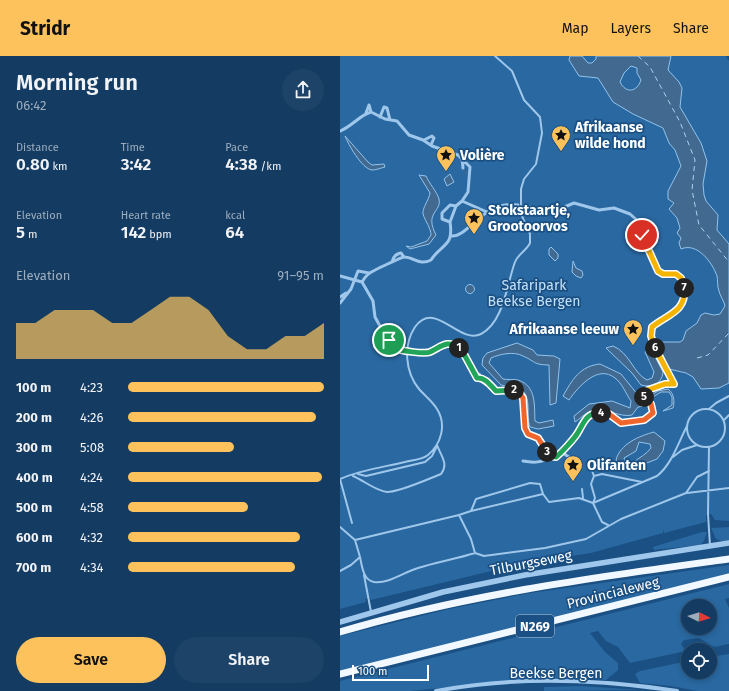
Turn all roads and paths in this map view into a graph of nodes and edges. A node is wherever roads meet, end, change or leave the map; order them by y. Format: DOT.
graph roads {
  1 [pos="495,56"];
  2 [pos="371,112"];
  3 [pos="366,114"];
  4 [pos="380,117"];
  5 [pos="390,120"];
  6 [pos="340,131"];
  7 [pos="424,140"];
  8 [pos="430,145"];
  9 [pos="462,158"];
  10 [pos="464,168"];
  11 [pos="462,201"];
  12 [pos="518,205"];
  13 [pos="456,206"];
  14 [pos="524,206"];
  15 [pos="487,212"];
  16 [pos="450,222"];
  17 [pos="451,236"];
  18 [pos="369,273"];
  19 [pos="340,276"];
  20 [pos="354,280"];
  21 [pos="362,282"];
  22 [pos="346,294"];
  23 [pos="340,297"];
  24 [pos="340,304"];
  25 [pos="729,396"];
  26 [pos="709,409"];
  27 [pos="729,415"];
  28 [pos="724,420"];
  29 [pos="687,426"];
  30 [pos="437,445"];
  31 [pos="698,445"];
  32 [pos="709,447"];
  33 [pos="436,448"];
  34 [pos="561,452"];
  35 [pos="550,456"];
  36 [pos="670,460"];
  37 [pos="523,461"];
  38 [pos="589,463"];
  39 [pos="572,467"];
  40 [pos="709,470"];
  41 [pos="357,474"];
  42 [pos="352,475"];
  43 [pos="594,476"];
  44 [pos="340,479"];
  45 [pos="642,482"];
  46 [pos="729,488"];
  47 [pos="582,489"];
  48 [pos="709,489"];
  49 [pos="686,493"];
  50 [pos="543,494"];
  51 [pos="583,498"];
  52 [pos="593,503"];
  53 [pos="471,511"];
  54 [pos="459,515"];
  55 [pos="352,523"];
  56 [pos="608,526"];
  57 [pos="340,527"];
  58 [pos="355,540"];
  59 [pos="729,543"];
  60 [pos="710,546"];
  61 [pos="475,553"];
  62 [pos="360,557"];
  63 [pos="729,559"];
  64 [pos="340,571"];
  65 [pos="364,574"];
  66 [pos="729,577"];
  67 [pos="372,613"];
  68 [pos="340,622"];
  69 [pos="340,632"];
  70 [pos="340,674"];
  71 [pos="436,691"];
  72 [pos="677,691"];
  1 -- 30 [label="lane"];
  2 -- 3 [label="street"];
  2 -- 3 [label="street"];
  2 -- 4 [label="street"];
  3 -- 6 [label="street"];
  4 -- 5 [label="street"];
  4 -- 5 [label="street"];
  5 -- 7 [label="street"];
  7 -- 8 [label="street"];
  7 -- 8 [label="street"];
  8 -- 9 [label="street"];
  9 -- 10 [label="street"];
  9 -- 11 [label="street"];
  11 -- 13 [label="street"];
  11 -- 15 [label="street"];
  12 -- 15 [label="street"];
  13 -- 16 [label="street"];
  13 -- 16 [label="street"];
  14 -- 34 [label="street"];
  15 -- 17 [label="street"];
  16 -- 17 [label="street"];
  17 -- 18 [label="street"];
  18 -- 20 [label="street"];
  18 -- 21 [label="street"];
  19 -- 20 [label="street"];
  20 -- 21 [label="street"];
  20 -- 22 [label="street"];
  21 -- 35 [label="street, bridge"];
  22 -- 23 [label="street"];
  22 -- 24 [label="street"];
  25 -- 26 [label="lane"];
  26 -- 28 [label="lane"];
  26 -- 29 [label="lane"];
  27 -- 28 [label="lane"];
  28 -- 32 [label="lane"];
  29 -- 31 [label="lane"];
  29 -- 36 [label="lane"];
  30 -- 33 [label="lane"];
  30 -- 42 [label="lane"];
  31 -- 32 [label="lane"];
  31 -- 36 [label="lane"];
  32 -- 40 [label="lane"];
  33 -- 41 [label="lane"];
  33 -- 41 [label="lane"];
  34 -- 35 [label="street"];
  34 -- 39 [label="street"];
  35 -- 37 [label="street"];
  36 -- 45 [label="lane"];
  38 -- 43 [label="lane"];
  40 -- 48 [label="lane"];
  40 -- 49 [label="lane"];
  41 -- 42 [label="lane"];
  42 -- 44 [label="lane"];
  43 -- 45 [label="lane"];
  43 -- 52 [label="lane"];
  44 -- 55 [label="lane"];
  45 -- 52 [label="lane"];
  46 -- 48 [label="lane"];
  47 -- 51 [label="lane"];
  48 -- 49 [label="lane"];
  48 -- 60 [label="lane"];
  49 -- 56 [label="lane"];
  50 -- 51 [label="lane"];
  50 -- 53 [label="lane"];
  50 -- 53 [label="lane"];
  51 -- 52 [label="lane"];
  52 -- 56 [label="lane"];
  53 -- 54 [label="lane"];
  54 -- 58 [label="lane"];
  54 -- 61 [label="lane"];
  56 -- 61 [label="lane"];
  57 -- 58 [label="lane"];
  58 -- 62 [label="lane"];
  59 -- 60 [label="street, Tilburgseweg"];
  60 -- 67 [label="street, Tilburgseweg"];
  61 -- 65 [label="lane"];
  62 -- 64 [label="lane"];
  62 -- 65 [label="lane"];
  63 -- 69 [label="highway, Provincialeweg"];
  65 -- 67 [label="lane"];
  66 -- 70 [label="highway, Provincialeweg / N269"];
  67 -- 68 [label="street, Tilburgseweg"];
  71 -- 72 [label="street, Beekse Bergen"];
}
